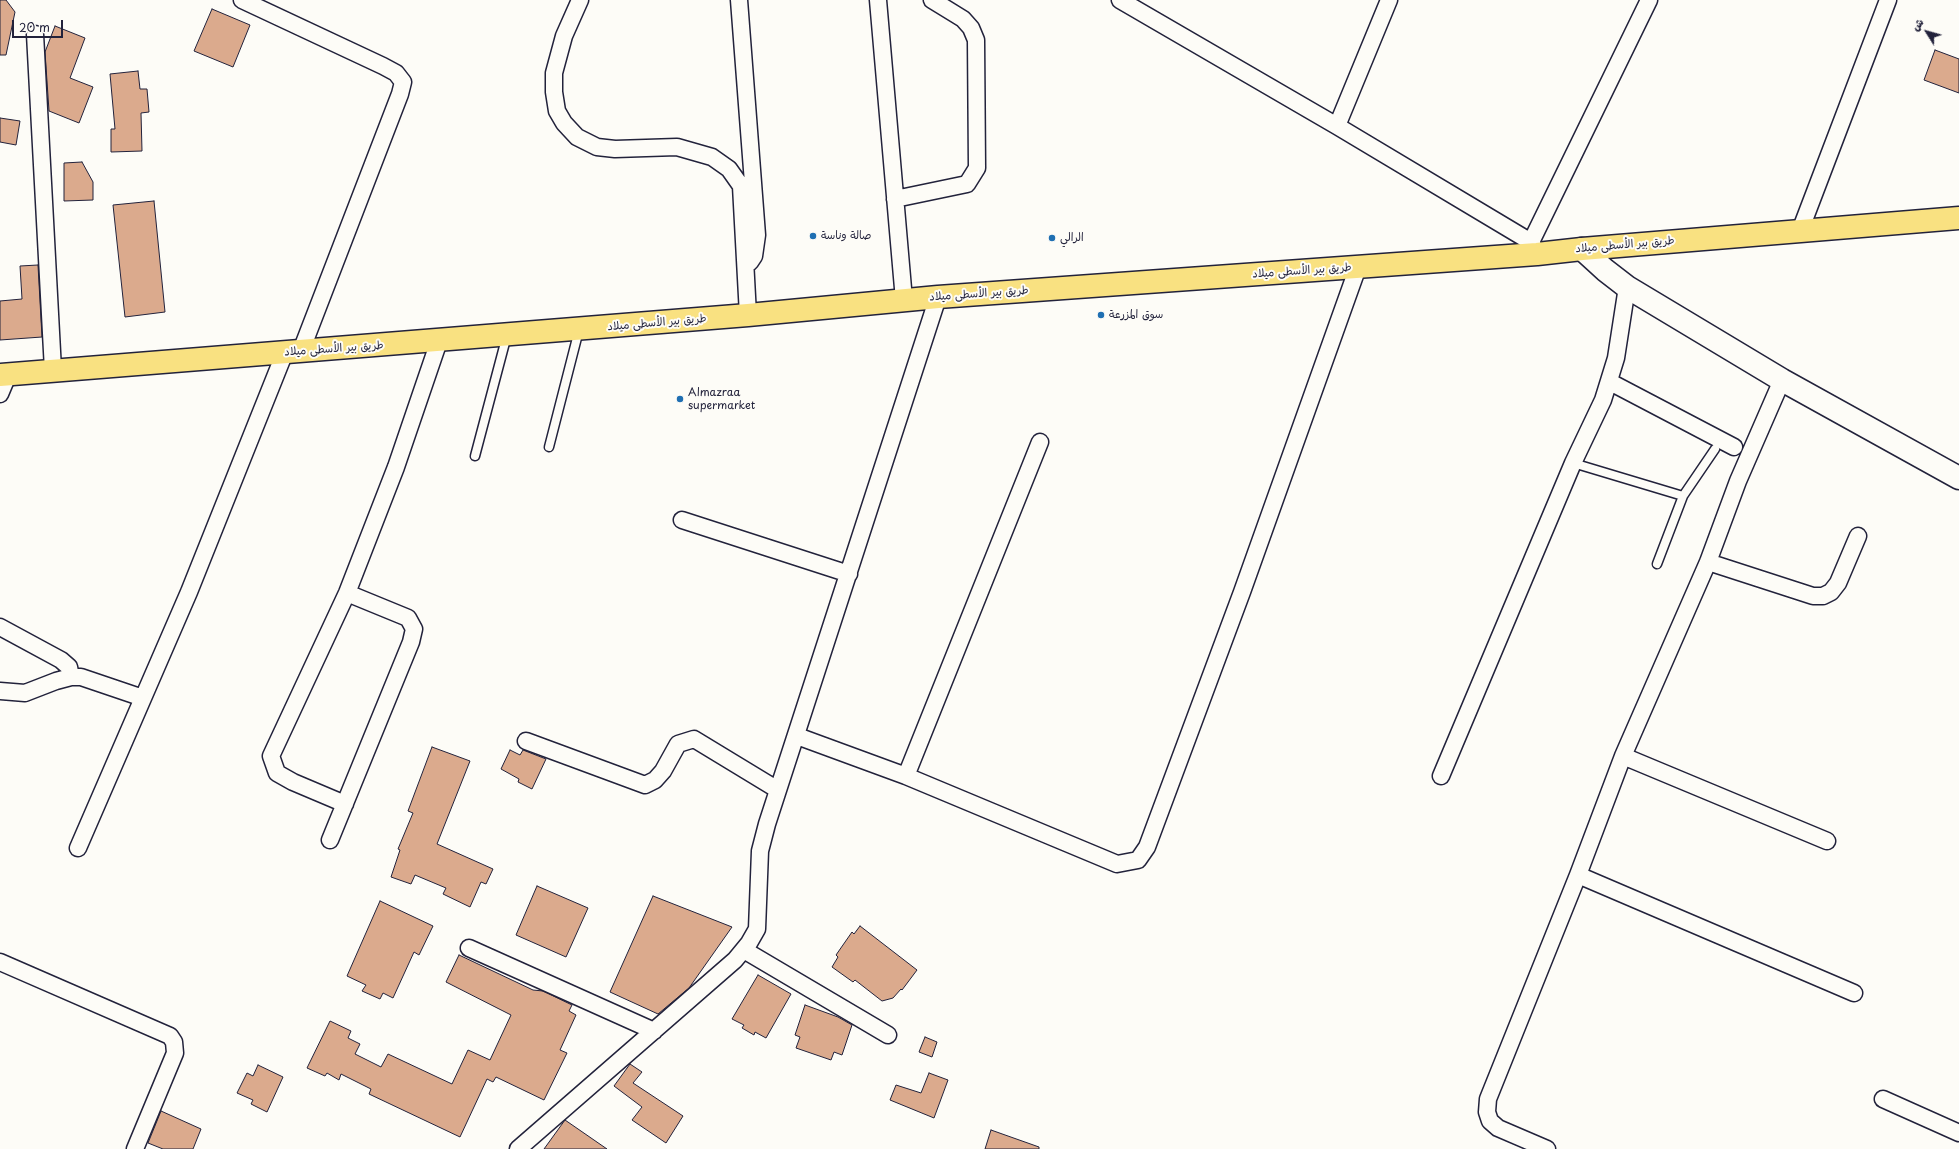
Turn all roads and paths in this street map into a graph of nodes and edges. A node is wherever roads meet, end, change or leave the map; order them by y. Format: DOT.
graph roads {
  1 [pos="242,0"];
  2 [pos="580,0"];
  3 [pos="739,0"];
  4 [pos="878,0"];
  5 [pos="932,0"];
  6 [pos="1120,0"];
  7 [pos="1389,0"];
  8 [pos="1649,0"];
  9 [pos="1888,0"];
  10 [pos="35,34"];
  11 [pos="1337,126"];
  12 [pos="895,199"];
  13 [pos="1959,218"];
  14 [pos="1800,231"];
  15 [pos="1534,248"];
  16 [pos="1582,249"];
  17 [pos="1358,267"];
  18 [pos="746,268"];
  19 [pos="1627,287"];
  20 [pos="938,297"];
  21 [pos="904,300"];
  22 [pos="748,315"];
  23 [pos="579,330"];
  24 [pos="507,335"];
  25 [pos="438,341"];
  26 [pos="293,352"];
  27 [pos="53,370"];
  28 [pos="1782,380"];
  29 [pos="3,382"];
  30 [pos="1610,382"];
  31 [pos="1040,442"];
  32 [pos="549,447"];
  33 [pos="1734,447"];
  34 [pos="1714,449"];
  35 [pos="474,456"];
  36 [pos="1573,463"];
  37 [pos="1959,478"];
  38 [pos="1683,496"];
  39 [pos="682,520"];
  40 [pos="1858,536"];
  41 [pos="1708,562"];
  42 [pos="1657,564"];
  43 [pos="849,574"];
  44 [pos="347,593"];
  45 [pos="0,627"];
  46 [pos="71,677"];
  47 [pos="0,691"];
  48 [pos="143,698"];
  49 [pos="797,736"];
  50 [pos="526,741"];
  51 [pos="1623,756"];
  52 [pos="906,776"];
  53 [pos="1441,776"];
  54 [pos="778,790"];
  55 [pos="345,804"];
  56 [pos="330,840"];
  57 [pos="1827,841"];
  58 [pos="78,848"];
  59 [pos="1578,875"];
  60 [pos="469,948"];
  61 [pos="744,950"];
  62 [pos="0,962"];
  63 [pos="1854,993"];
  64 [pos="654,1031"];
  65 [pos="888,1035"];
  66 [pos="1882,1099"];
  67 [pos="1959,1132"];
  68 [pos="135,1149"];
  69 [pos="518,1149"];
  70 [pos="1547,1149"];
  1 -- 26 [label="street"];
  2 -- 18 [label="street"];
  3 -- 18 [label="street"];
  4 -- 12 [label="street"];
  5 -- 12 [label="street"];
  6 -- 11 [label="street"];
  7 -- 11 [label="street"];
  8 -- 15 [label="street"];
  9 -- 14 [label="street"];
  10 -- 27 [label="street"];
  11 -- 15 [label="street"];
  12 -- 21 [label="street"];
  13 -- 14 [label="main road, طريق بير الأسطى ميلاد"];
  14 -- 16 [label="main road, طريق بير الأسطى ميلاد"];
  15 -- 16 [label="main road, طريق بير الأسطى ميلاد"];
  15 -- 17 [label="main road, طريق بير الأسطى ميلاد"];
  16 -- 19 [label="main road"];
  17 -- 20 [label="main road, طريق بير الأسطى ميلاد"];
  17 -- 52 [label="street"];
  18 -- 22 [label="street"];
  19 -- 28 [label="main road"];
  19 -- 30 [label="street"];
  20 -- 21 [label="main road, طريق بير الأسطى ميلاد"];
  20 -- 43 [label="street"];
  21 -- 22 [label="main road, طريق بير الأسطى ميلاد"];
  22 -- 23 [label="main road, طريق بير الأسطى ميلاد"];
  23 -- 24 [label="main road, طريق بير الأسطى ميلاد"];
  23 -- 32 [label="lane"];
  24 -- 25 [label="main road, طريق بير الأسطى ميلاد"];
  24 -- 35 [label="lane"];
  25 -- 26 [label="main road, طريق بير الأسطى ميلاد"];
  25 -- 44 [label="street"];
  26 -- 27 [label="main road, طريق بير الأسطى ميلاد"];
  26 -- 48 [label="street"];
  27 -- 29 [label="main road, طريق بير الأسطى ميلاد"];
  28 -- 37 [label="main road"];
  28 -- 41 [label="street"];
  30 -- 33 [label="street"];
  30 -- 36 [label="street"];
  31 -- 52 [label="street"];
  34 -- 38 [label="lane"];
  36 -- 38 [label="lane"];
  36 -- 53 [label="street"];
  38 -- 42 [label="lane"];
  39 -- 43 [label="street"];
  40 -- 41 [label="street"];
  41 -- 51 [label="street"];
  43 -- 49 [label="street"];
  44 -- 55 [label="street"];
  44 -- 55 [label="street"];
  45 -- 46 [label="street"];
  46 -- 47 [label="street"];
  46 -- 48 [label="street"];
  48 -- 58 [label="street"];
  49 -- 52 [label="street"];
  49 -- 54 [label="street"];
  50 -- 54 [label="street"];
  51 -- 57 [label="street"];
  51 -- 59 [label="street"];
  54 -- 61 [label="street"];
  55 -- 56 [label="street"];
  59 -- 63 [label="street"];
  59 -- 70 [label="street"];
  60 -- 64 [label="street"];
  61 -- 64 [label="street"];
  61 -- 65 [label="street"];
  62 -- 68 [label="street"];
  64 -- 69 [label="street"];
  66 -- 67 [label="street"];
}
